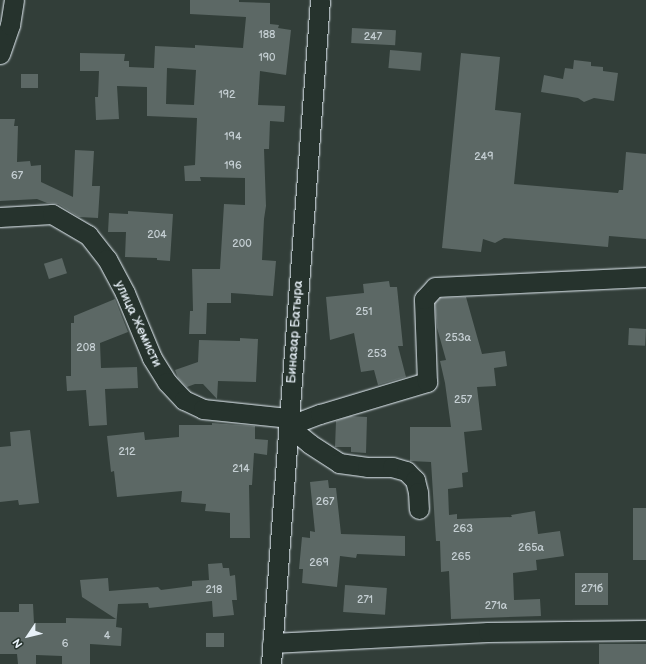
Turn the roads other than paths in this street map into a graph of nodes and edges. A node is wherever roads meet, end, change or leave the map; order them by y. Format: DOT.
graph roads {
  1 [pos="14,0"];
  2 [pos="320,0"];
  3 [pos="0,54"];
  4 [pos="0,218"];
  5 [pos="646,277"];
  6 [pos="288,422"];
  7 [pos="420,509"];
  8 [pos="646,630"];
  9 [pos="272,643"];
  10 [pos="271,664"];
  1 -- 3 [label="street"];
  2 -- 6 [label="street, Биназар Батыра"];
  4 -- 6 [label="street, улица Жемисти"];
  5 -- 6 [label="street"];
  6 -- 7 [label="street"];
  6 -- 9 [label="street, Биназар Батыра"];
  8 -- 9 [label="street"];
  9 -- 10 [label="street, Биназар Батыра"];
}
